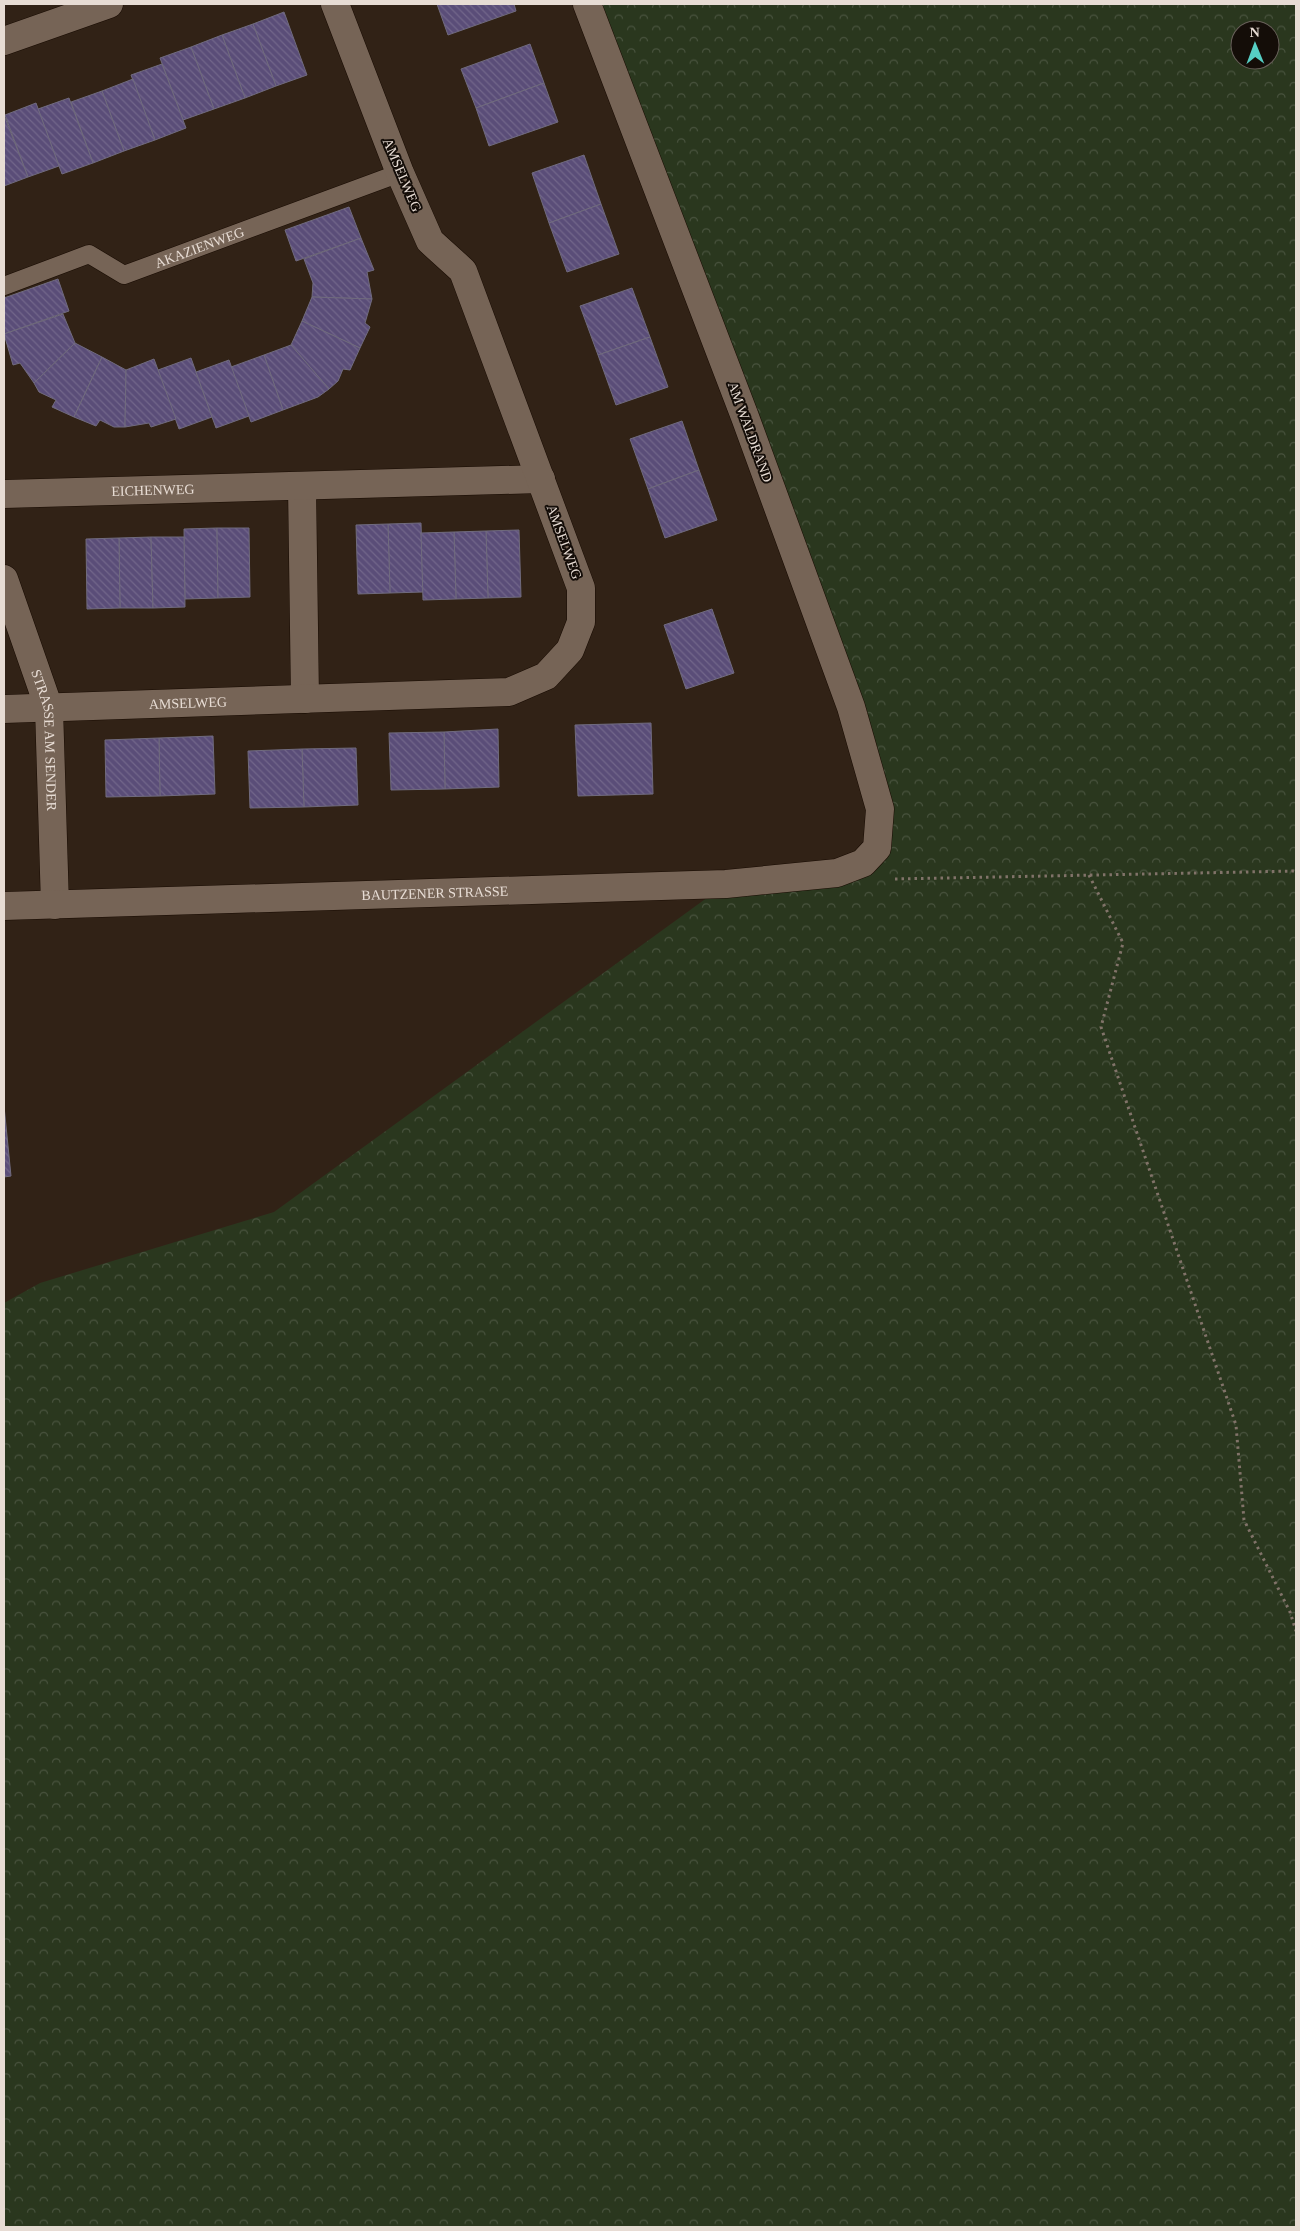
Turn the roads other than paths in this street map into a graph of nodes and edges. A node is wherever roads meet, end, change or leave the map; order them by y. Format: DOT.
graph roads {
  1 [pos="109,4"];
  2 [pos="335,4"];
  3 [pos="587,4"];
  4 [pos="4,40"];
  5 [pos="400,173"];
  6 [pos="4,286"];
  7 [pos="541,479"];
  8 [pos="302,486"];
  9 [pos="4,494"];
  10 [pos="4,579"];
  11 [pos="305,699"];
  12 [pos="49,708"];
  13 [pos="4,709"];
  14 [pos="863,863"];
  15 [pos="55,905"];
  16 [pos="4,906"];
  1 -- 4 [label="street"];
  2 -- 5 [label="street, AMSELWEG"];
  3 -- 14 [label="street, AM WALDRAND"];
  5 -- 6 [label="lane, AKAZIENWEG"];
  5 -- 7 [label="street, AMSELWEG"];
  7 -- 8 [label="street, EICHENWEG"];
  7 -- 11 [label="street, AMSELWEG"];
  8 -- 9 [label="street, EICHENWEG"];
  8 -- 11 [label="street"];
  10 -- 12 [label="street, STRASSE AM SENDER"];
  11 -- 12 [label="street, AMSELWEG"];
  12 -- 13 [label="street, AMSELWEG"];
  12 -- 15 [label="street, STRASSE AM SENDER"];
  14 -- 15 [label="street, BAUTZENER STRASSE"];
  15 -- 16 [label="street, BAUTZENER STRASSE"];
}
